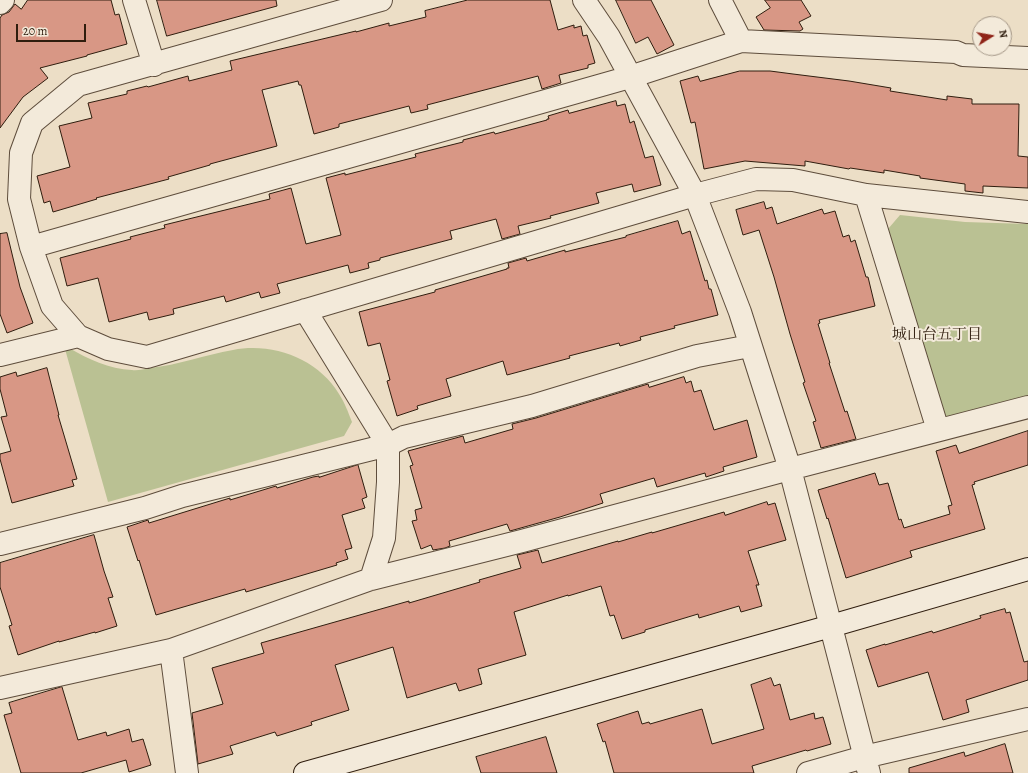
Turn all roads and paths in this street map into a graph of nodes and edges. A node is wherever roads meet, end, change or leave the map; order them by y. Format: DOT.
graph roads {
  1 [pos="3,0"];
  2 [pos="134,0"];
  3 [pos="379,0"];
  4 [pos="584,0"];
  5 [pos="720,0"];
  6 [pos="0,2"];
  7 [pos="740,41"];
  8 [pos="1028,58"];
  9 [pos="154,65"];
  10 [pos="630,76"];
  11 [pos="695,195"];
  12 [pos="866,195"];
  13 [pos="1028,212"];
  14 [pos="31,247"];
  15 [pos="305,310"];
  16 [pos="78,336"];
  17 [pos="750,346"];
  18 [pos="0,356"];
  19 [pos="1028,407"];
  20 [pos="938,430"];
  21 [pos="388,445"];
  22 [pos="790,469"];
  23 [pos="0,544"];
  24 [pos="1028,569"];
  25 [pos="371,579"];
  26 [pos="831,626"];
  27 [pos="171,650"];
  28 [pos="0,688"];
  29 [pos="1028,719"];
  30 [pos="867,765"];
  31 [pos="187,773"];
  32 [pos="305,773"];
  33 [pos="808,773"];
  1 -- 6 [label="street"];
  2 -- 9 [label="street"];
  3 -- 9 [label="street"];
  4 -- 10 [label="street"];
  5 -- 7 [label="street"];
  7 -- 8 [label="street"];
  7 -- 10 [label="street"];
  9 -- 14 [label="street"];
  10 -- 11 [label="street"];
  10 -- 14 [label="street"];
  11 -- 12 [label="street"];
  11 -- 15 [label="street"];
  11 -- 17 [label="street"];
  12 -- 13 [label="street"];
  12 -- 20 [label="street"];
  14 -- 16 [label="street"];
  15 -- 16 [label="street"];
  15 -- 21 [label="street"];
  16 -- 18 [label="street"];
  17 -- 21 [label="street"];
  17 -- 22 [label="street"];
  19 -- 20 [label="street"];
  20 -- 22 [label="street"];
  21 -- 23 [label="street"];
  21 -- 25 [label="street"];
  22 -- 25 [label="street"];
  22 -- 26 [label="street"];
  24 -- 26 [label="street"];
  25 -- 27 [label="street"];
  26 -- 30 [label="street"];
  26 -- 32 [label="street"];
  27 -- 28 [label="street"];
  27 -- 31 [label="street"];
  29 -- 30 [label="street"];
  30 -- 33 [label="street"];
}
